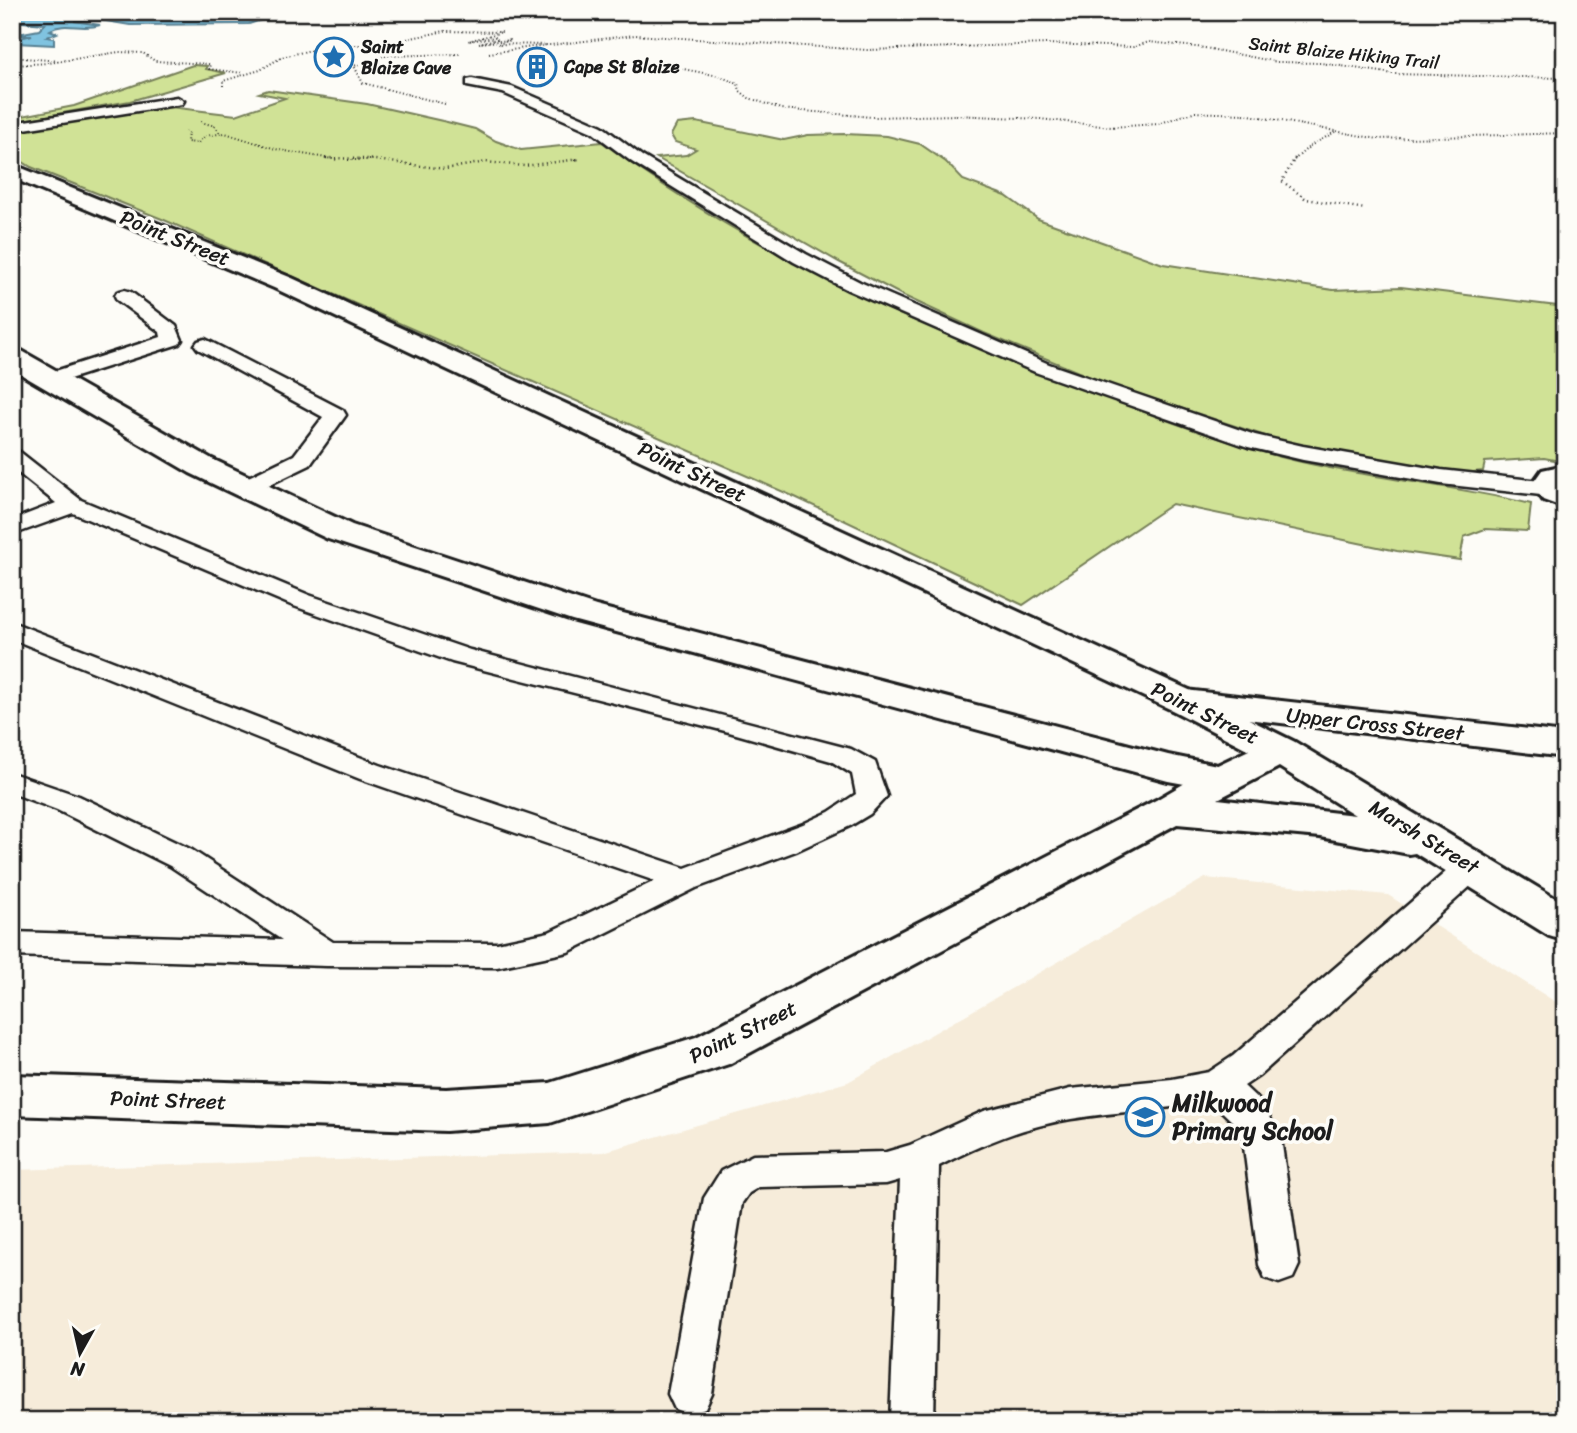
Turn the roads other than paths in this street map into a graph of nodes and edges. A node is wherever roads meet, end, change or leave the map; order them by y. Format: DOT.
graph roads {
  1 [pos="472,83"];
  2 [pos="177,101"];
  3 [pos="12,127"];
  4 [pos="12,170"];
  5 [pos="124,296"];
  6 [pos="205,345"];
  7 [pos="12,357"];
  8 [pos="50,379"];
  9 [pos="12,457"];
  10 [pos="246,487"];
  11 [pos="1560,487"];
  12 [pos="73,505"];
  13 [pos="12,528"];
  14 [pos="12,630"];
  15 [pos="1185,702"];
  16 [pos="1565,745"];
  17 [pos="1281,751"];
  18 [pos="1223,778"];
  19 [pos="12,782"];
  20 [pos="1171,810"];
  21 [pos="1359,828"];
  22 [pos="1459,858"];
  23 [pos="685,880"];
  24 [pos="1565,925"];
  25 [pos="12,944"];
  26 [pos="327,954"];
  27 [pos="1217,1085"];
  28 [pos="12,1095"];
  29 [pos="920,1158"];
  30 [pos="1279,1265"];
  31 [pos="690,1394"];
  32 [pos="912,1421"];
  1 -- 11 [label="lane"];
  2 -- 3 [label="lane"];
  4 -- 15 [label="street, Point Street"];
  5 -- 8 [label="lane"];
  6 -- 10 [label="lane"];
  7 -- 8 [label="street"];
  8 -- 10 [label="street"];
  9 -- 12 [label="lane"];
  10 -- 18 [label="street"];
  12 -- 13 [label="lane"];
  12 -- 23 [label="lane"];
  14 -- 23 [label="lane"];
  15 -- 16 [label="street, Upper Cross Street"];
  15 -- 17 [label="street, Point Street"];
  17 -- 18 [label="street, Point Street"];
  17 -- 22 [label="street, Marsh Street"];
  18 -- 20 [label="street, Point Street"];
  18 -- 21 [label="street"];
  19 -- 26 [label="lane"];
  20 -- 21 [label="street"];
  20 -- 28 [label="street, Point Street"];
  21 -- 22 [label="street"];
  22 -- 24 [label="street, Marsh Street"];
  22 -- 27 [label="lane"];
  23 -- 26 [label="lane"];
  25 -- 26 [label="lane"];
  27 -- 29 [label="lane"];
  27 -- 30 [label="lane"];
  29 -- 31 [label="lane"];
  29 -- 32 [label="lane"];
}
